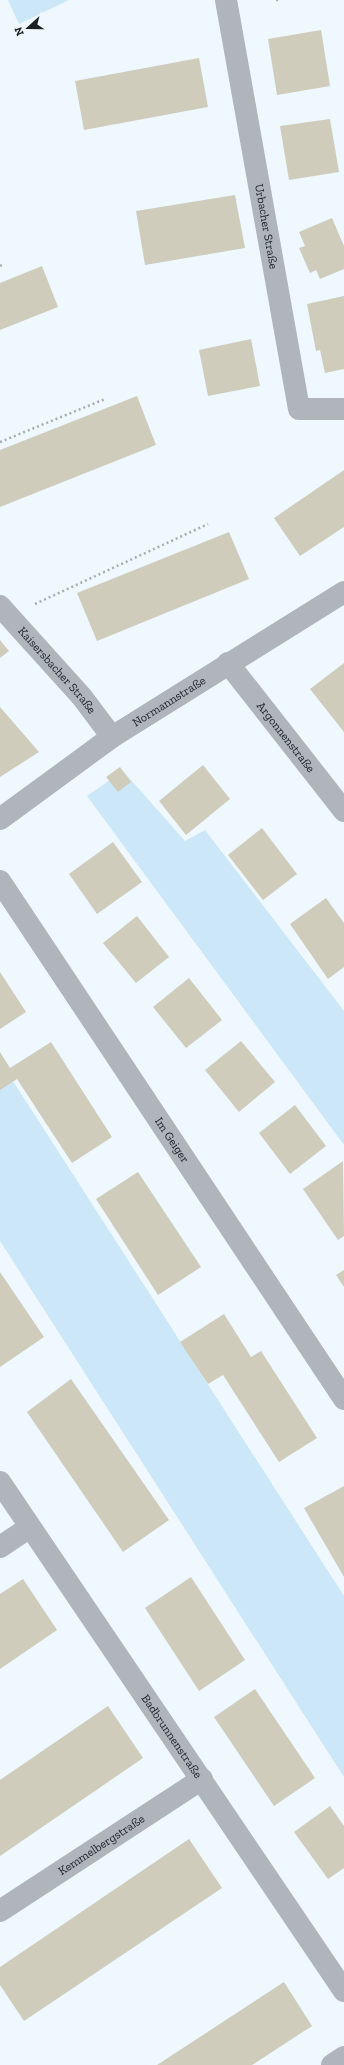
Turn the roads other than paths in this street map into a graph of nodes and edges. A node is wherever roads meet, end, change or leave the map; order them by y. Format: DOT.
graph roads {
  1 [pos="226,0"];
  2 [pos="344,408"];
  3 [pos="344,592"];
  4 [pos="4,611"];
  5 [pos="228,663"];
  6 [pos="112,737"];
  7 [pos="344,811"];
  8 [pos="0,819"];
  9 [pos="0,881"];
  10 [pos="344,1399"];
  11 [pos="0,1482"];
  12 [pos="30,1527"];
  13 [pos="0,1547"];
  14 [pos="202,1779"];
  15 [pos="0,1910"];
  16 [pos="344,1991"];
  17 [pos="344,2057"];
  18 [pos="332,2065"];
  1 -- 2 [label="street, Urbacher Straße"];
  3 -- 5 [label="street, Normannstraße"];
  4 -- 6 [label="street, Kaisersbacher Straße"];
  5 -- 6 [label="street, Normannstraße"];
  5 -- 7 [label="street, Argonnenstraße"];
  6 -- 8 [label="street, Normannstraße"];
  9 -- 10 [label="street, Im Geiger"];
  11 -- 12 [label="street, Badbrunnenstraße"];
  12 -- 13 [label="street"];
  12 -- 14 [label="street, Badbrunnenstraße"];
  14 -- 15 [label="street, Kemmelbergstraße"];
  14 -- 16 [label="street, Badbrunnenstraße"];
  17 -- 18 [label="street"];
}
